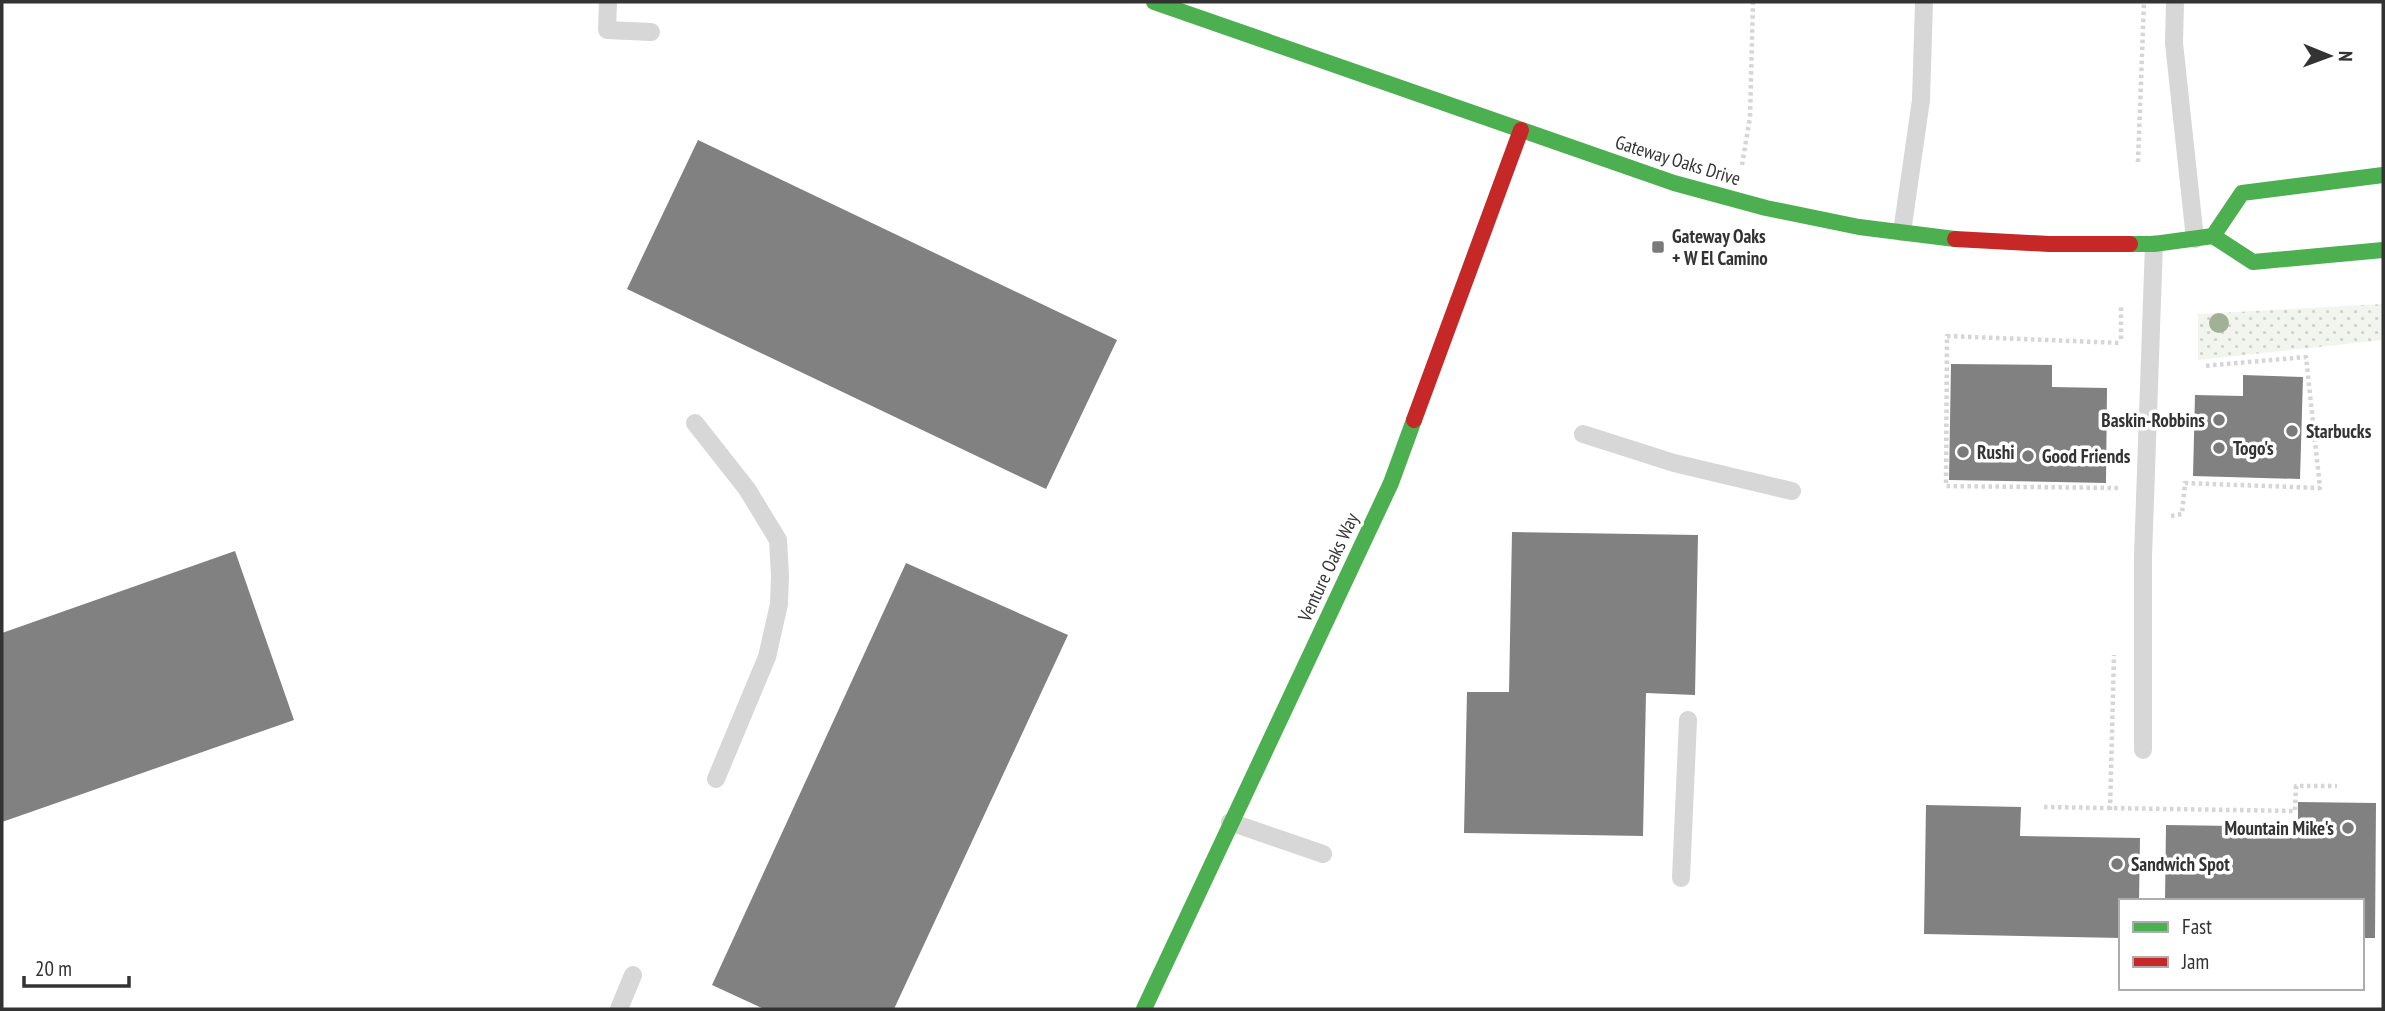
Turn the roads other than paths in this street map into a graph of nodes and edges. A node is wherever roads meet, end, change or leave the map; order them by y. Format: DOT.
graph roads {
  1 [pos="608,2"];
  2 [pos="1154,2"];
  3 [pos="1924,2"];
  4 [pos="2175,2"];
  5 [pos="651,32"];
  6 [pos="1521,130"];
  7 [pos="2383,175"];
  8 [pos="1902,232"];
  9 [pos="2204,237"];
  10 [pos="2154,243"];
  11 [pos="2383,250"];
  12 [pos="695,424"];
  13 [pos="1583,434"];
  14 [pos="1792,491"];
  15 [pos="1688,720"];
  16 [pos="2143,750"];
  17 [pos="716,779"];
  18 [pos="1230,822"];
  19 [pos="1323,854"];
  20 [pos="1681,878"];
  21 [pos="633,975"];
  22 [pos="619,1009"];
  23 [pos="1144,1009"];
  1 -- 5 [label="lane"];
  2 -- 6 [label="street, Gateway Oaks Drive"];
  3 -- 8 [label="lane"];
  4 -- 9 [label="lane"];
  6 -- 8 [label="street, Gateway Oaks Drive"];
  6 -- 18 [label="street, Venture Oaks Way"];
  7 -- 9 [label="street"];
  8 -- 10 [label="street, Gateway Oaks Drive"];
  9 -- 10 [label="street, Gateway Oaks Drive"];
  9 -- 11 [label="street"];
  10 -- 16 [label="lane"];
  12 -- 17 [label="lane"];
  13 -- 14 [label="lane"];
  15 -- 20 [label="lane"];
  18 -- 19 [label="lane"];
  18 -- 23 [label="street, Venture Oaks Way"];
  21 -- 22 [label="lane"];
}
